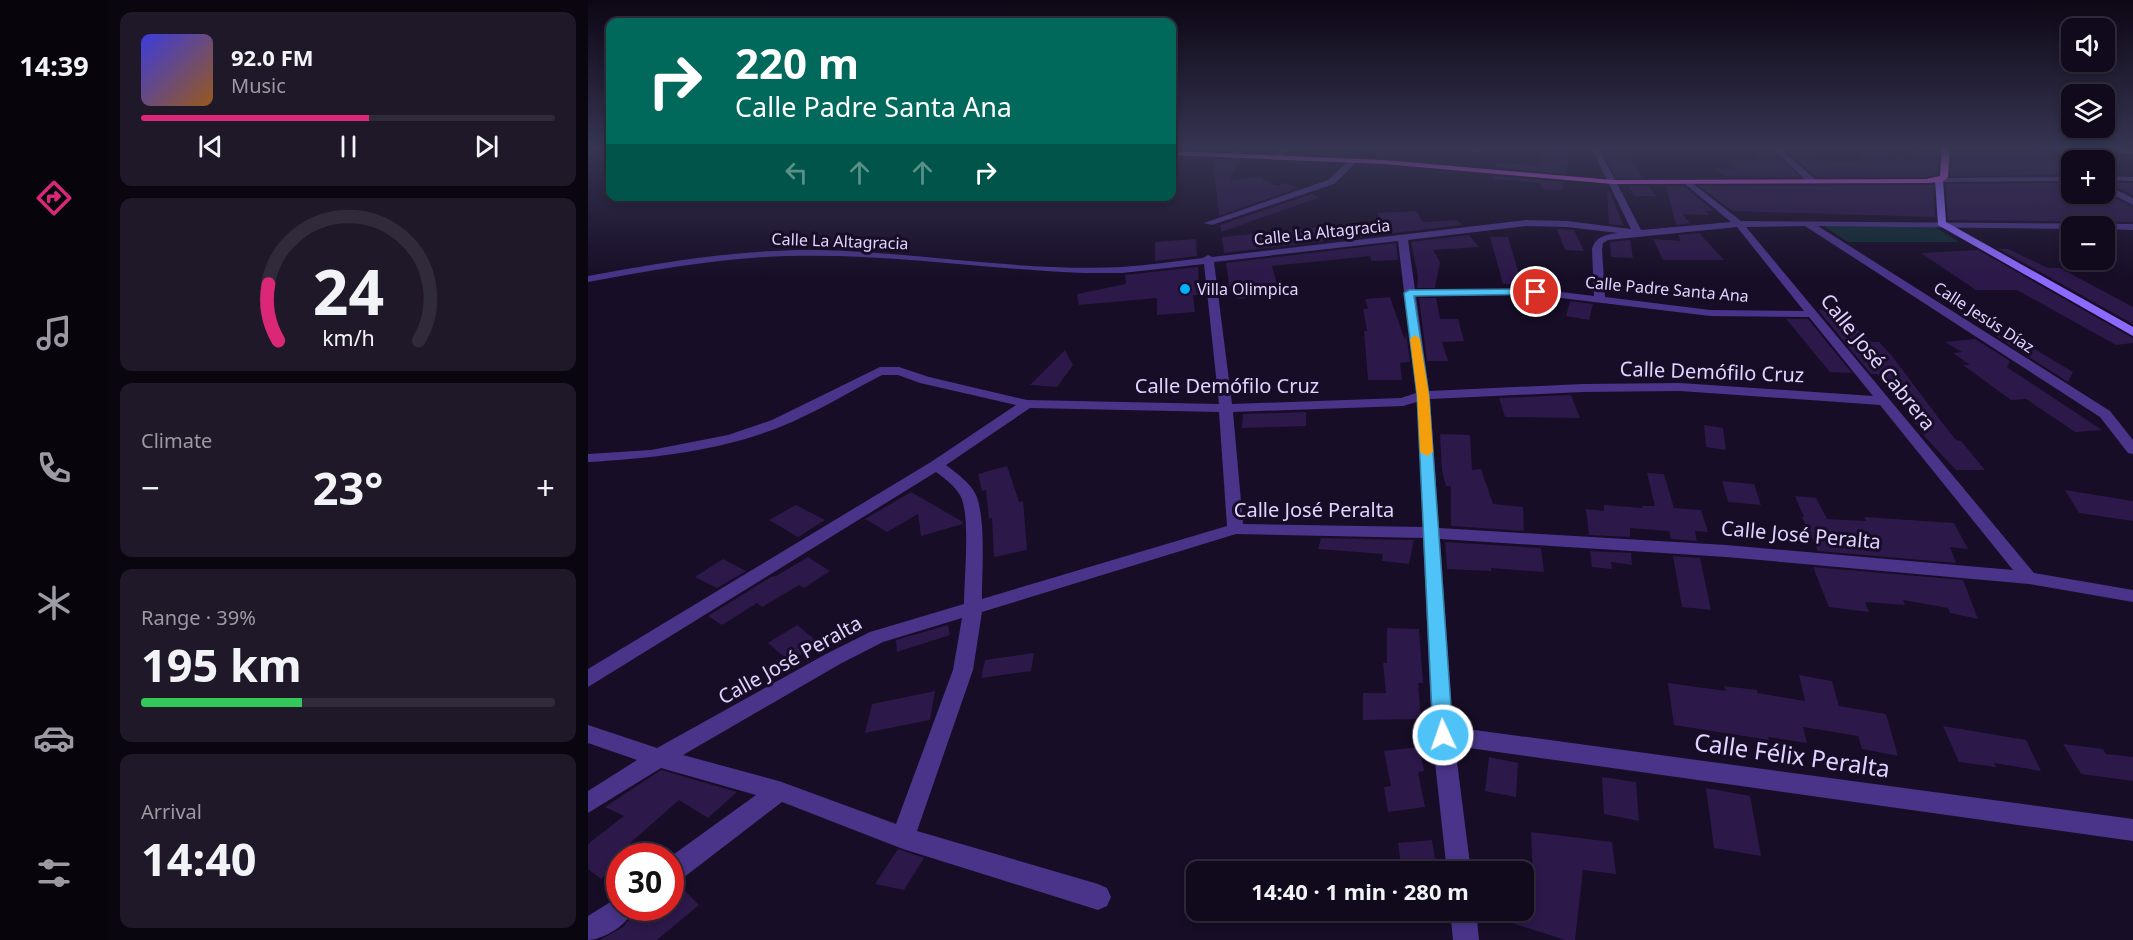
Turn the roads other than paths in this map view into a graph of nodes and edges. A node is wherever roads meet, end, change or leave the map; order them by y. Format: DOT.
graph roads {
  1 [pos="1309,191"];
  2 [pos="1617,191"];
  3 [pos="1699,191"];
  4 [pos="1940,191"];
  5 [pos="2115,192"];
  6 [pos="2133,202"];
  7 [pos="1209,223"];
  8 [pos="1806,223"];
  9 [pos="1941,223"];
  10 [pos="1739,224"];
  11 [pos="2133,227"];
  12 [pos="1638,233"];
  13 [pos="1403,239"];
  14 [pos="1208,258"];
  15 [pos="588,279"];
  16 [pos="1409,293"];
  17 [pos="1600,299"];
  18 [pos="1814,314"];
  19 [pos="2133,332"];
  20 [pos="1423,395"];
  21 [pos="1886,401"];
  22 [pos="1027,404"];
  23 [pos="1226,408"];
  24 [pos="2133,450"];
  25 [pos="588,458"];
  26 [pos="936,465"];
  27 [pos="1235,529"];
  28 [pos="1432,533"];
  29 [pos="2029,578"];
  30 [pos="2133,596"];
  31 [pos="973,608"];
  32 [pos="588,679"];
  33 [pos="588,734"];
  34 [pos="1443,735"];
  35 [pos="659,758"];
  36 [pos="779,791"];
  37 [pos="588,803"];
  38 [pos="2133,830"];
  39 [pos="903,838"];
  40 [pos="1457,861"];
  41 [pos="684,862"];
  42 [pos="1098,897"];
  43 [pos="606,919"];
  44 [pos="1464,921"];
  45 [pos="588,932"];
  46 [pos="1466,940"];
  1 -- 7 [label="street"];
  2 -- 12 [label="street"];
  3 -- 10 [label="street, Calle José Cabrera"];
  4 -- 9 [label="street"];
  5 -- 6 [label="street"];
  8 -- 9 [label="street, Calle La Altagracia"];
  8 -- 10 [label="street, Calle La Altagracia"];
  8 -- 24 [label="street, Calle Jesús Díaz"];
  9 -- 11 [label="street, Calle La Altagracia"];
  9 -- 19 [label="street"];
  10 -- 12 [label="street, Calle La Altagracia"];
  10 -- 18 [label="street, Calle José Cabrera"];
  12 -- 13 [label="street, Calle La Altagracia"];
  12 -- 17 [label="street"];
  13 -- 14 [label="street, Calle La Altagracia"];
  13 -- 16 [label="street"];
  14 -- 15 [label="street, Calle La Altagracia"];
  14 -- 23 [label="street"];
  16 -- 17 [label="street, Calle Padre Santa Ana"];
  16 -- 20 [label="street"];
  17 -- 18 [label="street, Calle Padre Santa Ana"];
  18 -- 21 [label="street, Calle José Cabrera"];
  20 -- 21 [label="street, Calle Demófilo Cruz"];
  20 -- 23 [label="street, Calle Demófilo Cruz"];
  20 -- 28 [label="street"];
  21 -- 29 [label="street, Calle José Cabrera"];
  22 -- 23 [label="street, Calle Demófilo Cruz"];
  22 -- 25 [label="street, Calle Demófilo Cruz"];
  22 -- 26 [label="street"];
  23 -- 27 [label="street"];
  26 -- 31 [label="street"];
  26 -- 32 [label="street"];
  27 -- 28 [label="street, Calle José Peralta"];
  27 -- 31 [label="street, Calle José Peralta"];
  28 -- 29 [label="street, Calle José Peralta"];
  28 -- 34 [label="street"];
  29 -- 30 [label="street, Calle José Peralta"];
  31 -- 35 [label="street, Calle José Peralta"];
  31 -- 39 [label="street"];
  33 -- 35 [label="street"];
  34 -- 38 [label="street, Calle Félix Peralta"];
  34 -- 40 [label="street"];
  35 -- 36 [label="street"];
  35 -- 37 [label="street, Calle José Peralta"];
  36 -- 39 [label="street"];
  36 -- 41 [label="street"];
  39 -- 42 [label="street"];
  43 -- 45 [label="street"];
  44 -- 46 [label="street"];
}
